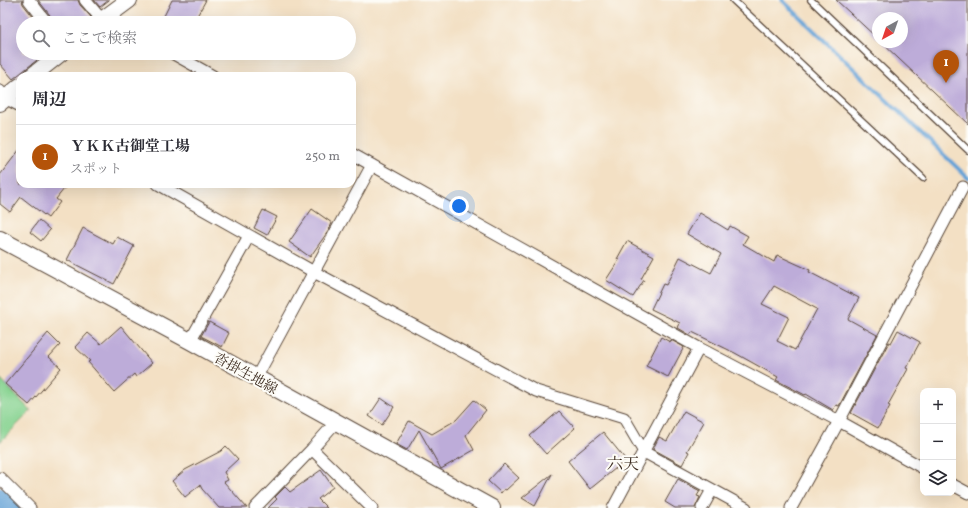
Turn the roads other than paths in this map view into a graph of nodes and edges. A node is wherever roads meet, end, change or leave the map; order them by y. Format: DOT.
graph roads {
  1 [pos="29,0"];
  2 [pos="86,0"];
  3 [pos="734,0"];
  4 [pos="811,0"];
  5 [pos="125,1"];
  6 [pos="42,16"];
  7 [pos="101,16"];
  8 [pos="111,16"];
  9 [pos="52,60"];
  10 [pos="184,60"];
  11 [pos="37,72"];
  12 [pos="206,72"];
  13 [pos="16,88"];
  14 [pos="2,97"];
  15 [pos="16,104"];
  16 [pos="968,150"];
  17 [pos="356,156"];
  18 [pos="372,165"];
  19 [pos="923,178"];
  20 [pos="963,187"];
  21 [pos="165,188"];
  22 [pos="249,236"];
  23 [pos="0,239"];
  24 [pos="314,272"];
  25 [pos="190,341"];
  26 [pos="699,348"];
  27 [pos="256,378"];
  28 [pos="839,421"];
  29 [pos="336,422"];
  30 [pos="312,449"];
  31 [pos="644,452"];
  32 [pos="920,466"];
  33 [pos="0,478"];
  34 [pos="956,487"];
  35 [pos="712,490"];
  36 [pos="968,493"];
  37 [pos="30,508"];
  38 [pos="255,508"];
  39 [pos="372,508"];
  40 [pos="492,508"];
  41 [pos="614,508"];
  42 [pos="702,508"];
  43 [pos="746,508"];
  44 [pos="791,508"];
  1 -- 6 [label="street"];
  2 -- 7 [label="street"];
  3 -- 19 [label="lane"];
  4 -- 16 [label="lane"];
  5 -- 8 [label="main road"];
  9 -- 11 [label="main road"];
  10 -- 12 [label="street"];
  13 -- 14 [label="main road"];
  14 -- 15 [label="street"];
  17 -- 18 [label="street"];
  18 -- 24 [label="street"];
  18 -- 26 [label="street"];
  20 -- 28 [label="street"];
  21 -- 22 [label="street"];
  22 -- 24 [label="street"];
  22 -- 25 [label="street"];
  23 -- 25 [label="main road, 沓掛生地線"];
  24 -- 27 [label="street"];
  24 -- 31 [label="street"];
  25 -- 27 [label="main road, 沓掛生地線"];
  26 -- 28 [label="street"];
  26 -- 31 [label="street"];
  27 -- 29 [label="main road, 沓掛生地線"];
  28 -- 32 [label="street"];
  28 -- 44 [label="street"];
  29 -- 30 [label="street"];
  29 -- 40 [label="main road, 沓掛生地線"];
  30 -- 38 [label="street"];
  30 -- 39 [label="street"];
  31 -- 35 [label="street"];
  31 -- 41 [label="street"];
  33 -- 37 [label="street"];
  34 -- 36 [label="street"];
  35 -- 42 [label="street"];
  35 -- 43 [label="street"];
}
